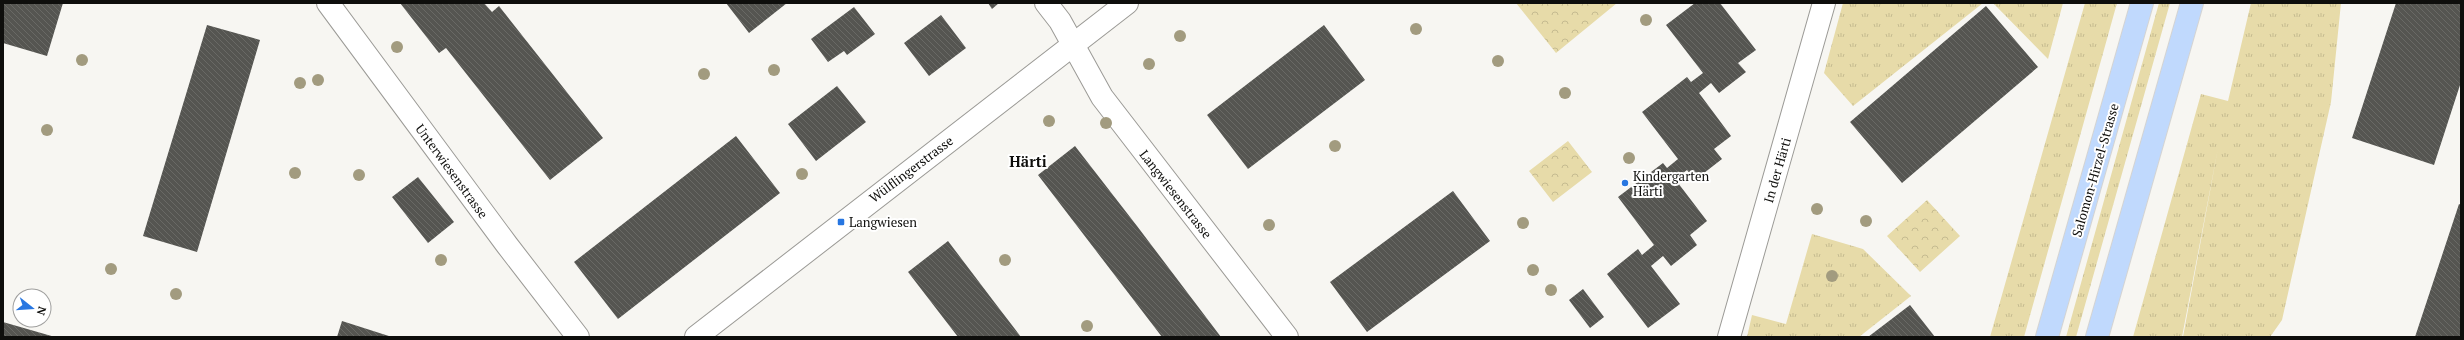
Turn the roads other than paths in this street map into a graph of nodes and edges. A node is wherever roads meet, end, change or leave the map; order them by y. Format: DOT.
graph roads {
  1 [pos="328,3"];
  2 [pos="1046,3"];
  3 [pos="1127,3"];
  4 [pos="1824,3"];
  5 [pos="2142,3"];
  6 [pos="2192,3"];
  7 [pos="1073,45"];
  8 [pos="578,337"];
  9 [pos="696,337"];
  10 [pos="1287,337"];
  11 [pos="1729,337"];
  12 [pos="2047,337"];
  13 [pos="2097,337"];
  1 -- 8 [label="street, Unterwiesenstrasse"];
  2 -- 7 [label="street, Langwiesenstrasse"];
  3 -- 7 [label="street, Wülflingerstrasse"];
  4 -- 11 [label="street, In der Härti"];
  5 -- 12 [label="main road, Salomon-Hirzel-Strasse"];
  6 -- 13 [label="main road"];
  7 -- 9 [label="street, Wülflingerstrasse"];
  7 -- 10 [label="street, Langwiesenstrasse"];
}
